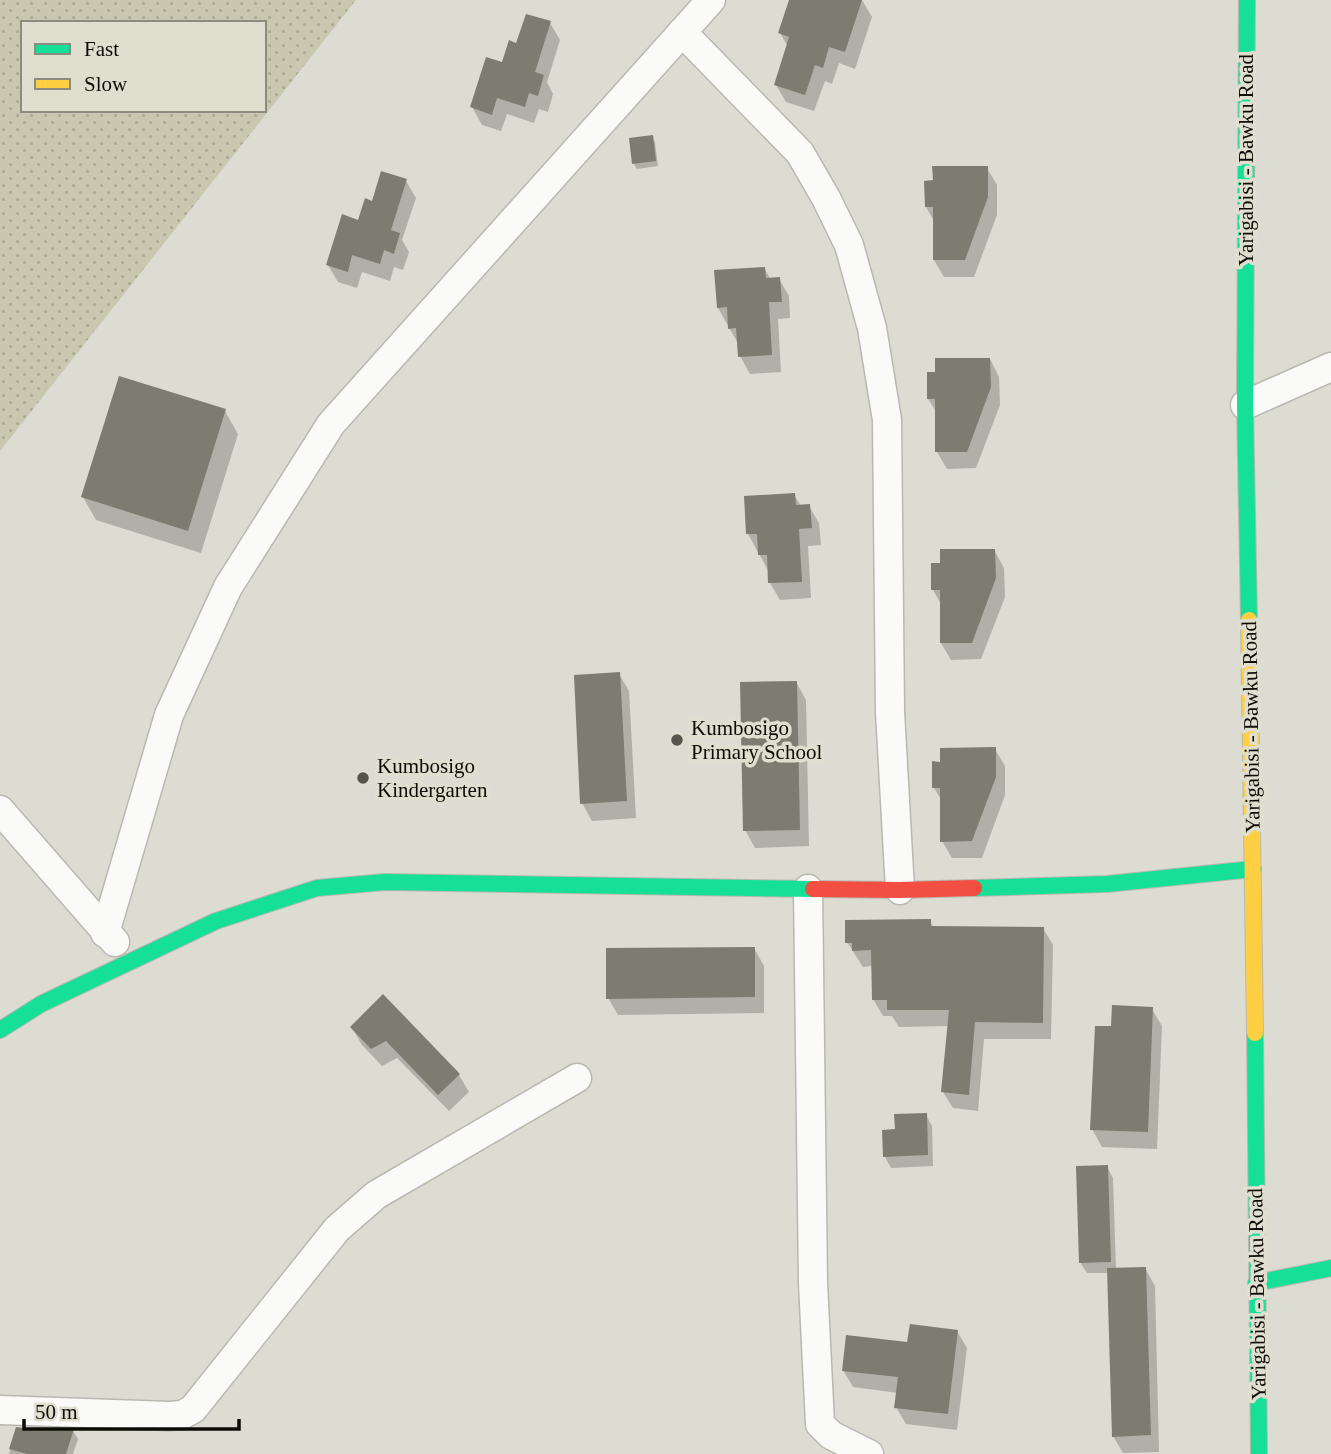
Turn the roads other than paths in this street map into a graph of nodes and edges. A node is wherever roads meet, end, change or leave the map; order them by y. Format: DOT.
graph roads {
  1 [pos="711,0"];
  2 [pos="1247,0"];
  3 [pos="682,32"];
  4 [pos="1331,367"];
  5 [pos="1245,405"];
  6 [pos="0,810"];
  7 [pos="1254,869"];
  8 [pos="808,889"];
  9 [pos="900,890"];
  10 [pos="105,933"];
  11 [pos="133,962"];
  12 [pos="0,1030"];
  13 [pos="577,1078"];
  14 [pos="1331,1268"];
  15 [pos="1256,1283"];
  16 [pos="0,1410"];
  17 [pos="869,1454"];
  18 [pos="1259,1454"];
  1 -- 3 [label="street"];
  2 -- 5 [label="main road, Yarigabisi - Bawku Road"];
  3 -- 9 [label="street"];
  3 -- 10 [label="street"];
  4 -- 5 [label="street"];
  5 -- 7 [label="main road, Yarigabisi - Bawku Road"];
  6 -- 10 [label="street"];
  7 -- 9 [label="main road"];
  7 -- 15 [label="main road, Yarigabisi - Bawku Road"];
  8 -- 9 [label="main road"];
  8 -- 11 [label="main road"];
  8 -- 17 [label="street"];
  10 -- 11 [label="street"];
  11 -- 12 [label="main road"];
  13 -- 16 [label="street"];
  14 -- 15 [label="main road"];
  15 -- 18 [label="main road, Yarigabisi - Bawku Road"];
}
